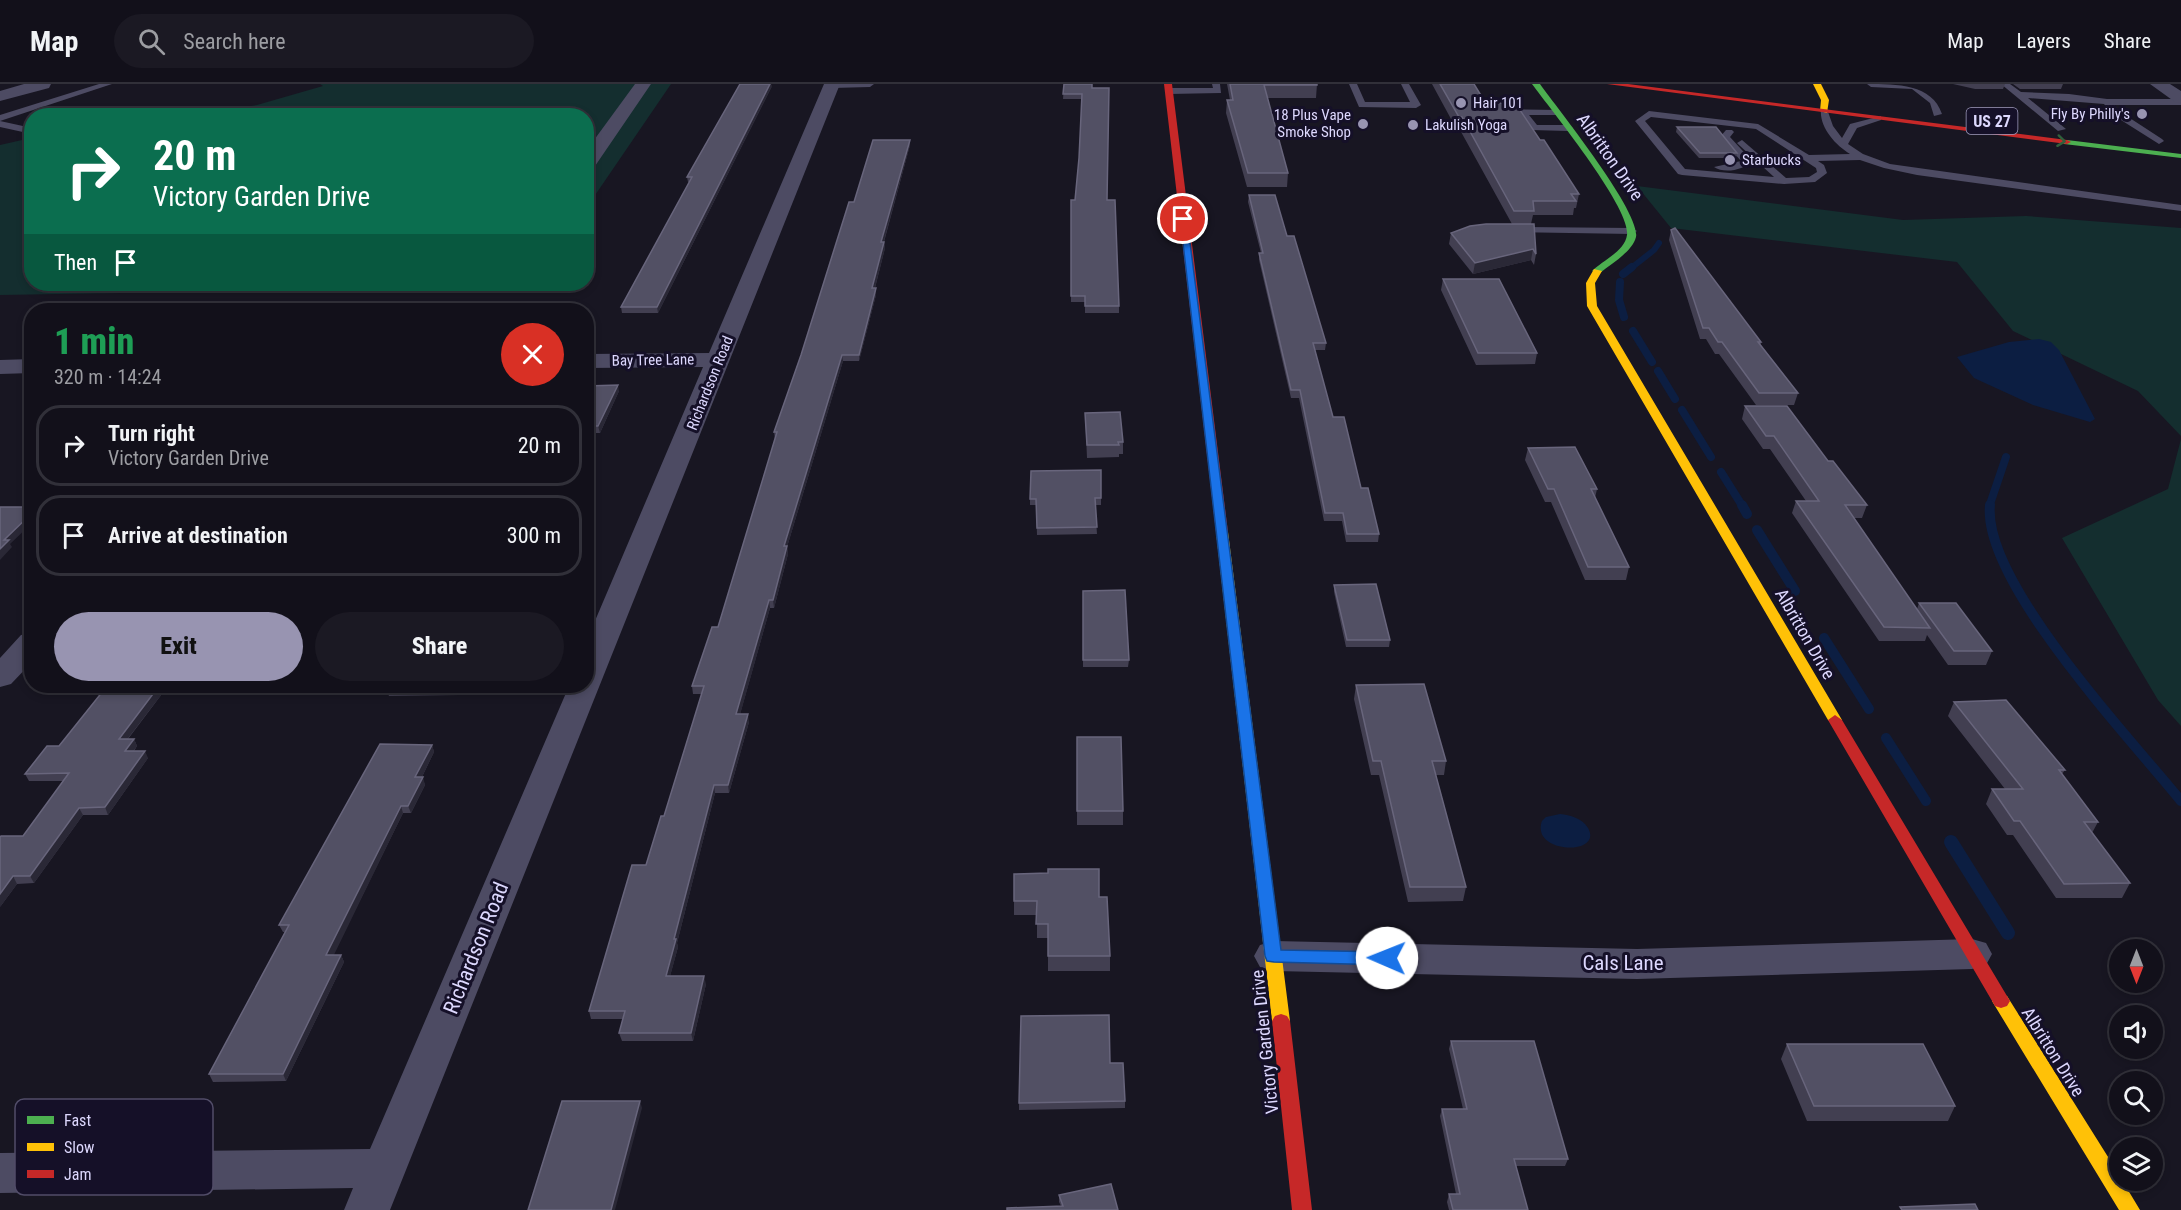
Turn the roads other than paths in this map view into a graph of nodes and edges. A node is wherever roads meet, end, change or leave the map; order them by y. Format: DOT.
graph roads {
  1 [pos="44,84"];
  2 [pos="643,84"];
  3 [pos="832,84"];
  4 [pos="870,84"];
  5 [pos="1216,84"];
  6 [pos="1353,84"];
  7 [pos="1405,84"];
  8 [pos="1536,84"];
  9 [pos="1611,84"];
  10 [pos="1695,84"];
  11 [pos="1817,84"];
  12 [pos="1871,84"];
  13 [pos="2005,84"];
  14 [pos="2158,84"];
  15 [pos="101,85"];
  16 [pos="1169,88"];
  17 [pos="2019,95"];
  18 [pos="0,96"];
  19 [pos="2181,98"];
  20 [pos="2107,102"];
  21 [pos="1825,105"];
  22 [pos="31,108"];
  23 [pos="24,110"];
  24 [pos="1501,112"];
  25 [pos="1522,112"];
  26 [pos="1556,112"];
  27 [pos="1937,114"];
  28 [pos="0,118"];
  29 [pos="1878,118"];
  30 [pos="0,124"];
  31 [pos="1758,127"];
  32 [pos="1568,128"];
  33 [pos="24,129"];
  34 [pos="2061,129"];
  35 [pos="1729,132"];
  36 [pos="2159,141"];
  37 [pos="1843,144"];
  38 [pos="2181,144"];
  39 [pos="594,154"];
  40 [pos="2181,156"];
  41 [pos="1860,157"];
  42 [pos="1806,158"];
  43 [pos="1784,181"];
  44 [pos="2181,208"];
  45 [pos="1507,230"];
  46 [pos="1632,231"];
  47 [pos="719,360"];
  48 [pos="594,361"];
  49 [pos="24,366"];
  50 [pos="0,367"];
  51 [pos="24,651"];
  52 [pos="594,664"];
  53 [pos="0,677"];
  54 [pos="582,693"];
  55 [pos="1972,954"];
  56 [pos="1274,956"];
  57 [pos="385,1168"];
  58 [pos="213,1170"];
  59 [pos="0,1173"];
  60 [pos="15,1173"];
  61 [pos="367,1210"];
  62 [pos="1302,1210"];
  63 [pos="2130,1210"];
  1 -- 18 [label="street"];
  2 -- 39 [label="street"];
  3 -- 4 [label="lane"];
  3 -- 47 [label="street, Richardson Road"];
  5 -- 16 [label="lane"];
  6 -- 7 [label="lane"];
  8 -- 26 [label="street, Albritton Drive"];
  9 -- 21 [label="street, US 27"];
  10 -- 21 [label="street, US 27"];
  11 -- 21 [label="street"];
  12 -- 27 [label="lane"];
  13 -- 17 [label="lane"];
  14 -- 19 [label="street"];
  15 -- 22 [label="lane"];
  16 -- 56 [label="street, Victory Garden Drive"];
  17 -- 20 [label="lane"];
  17 -- 34 [label="lane"];
  19 -- 20 [label="lane"];
  20 -- 36 [label="lane"];
  21 -- 27 [label="street, US 27"];
  21 -- 29 [label="street, US 27"];
  21 -- 37 [label="lane"];
  23 -- 28 [label="lane"];
  24 -- 25 [label="lane"];
  25 -- 26 [label="lane"];
  25 -- 32 [label="lane"];
  26 -- 32 [label="street, Albritton Drive"];
  27 -- 34 [label="street, US 27"];
  29 -- 37 [label="lane"];
  29 -- 40 [label="street, US 27, one-way"];
  30 -- 33 [label="lane"];
  31 -- 35 [label="lane"];
  31 -- 35 [label="lane"];
  31 -- 42 [label="lane"];
  31 -- 43 [label="lane"];
  32 -- 46 [label="street, Albritton Drive"];
  34 -- 36 [label="street, US 27"];
  35 -- 43 [label="lane"];
  36 -- 38 [label="street, US 27"];
  37 -- 41 [label="lane"];
  41 -- 42 [label="lane"];
  41 -- 44 [label="lane"];
  42 -- 43 [label="lane"];
  45 -- 46 [label="lane"];
  46 -- 55 [label="street, Albritton Drive"];
  47 -- 48 [label="street, Bay Tree Lane"];
  47 -- 52 [label="street, Richardson Road"];
  49 -- 50 [label="street"];
  51 -- 53 [label="street"];
  54 -- 57 [label="street, Richardson Road"];
  55 -- 56 [label="street, Cals Lane"];
  55 -- 63 [label="street, Albritton Drive"];
  56 -- 62 [label="street, Victory Garden Drive"];
  57 -- 58 [label="street"];
  57 -- 61 [label="street, Richardson Road"];
  59 -- 60 [label="street"];
}
